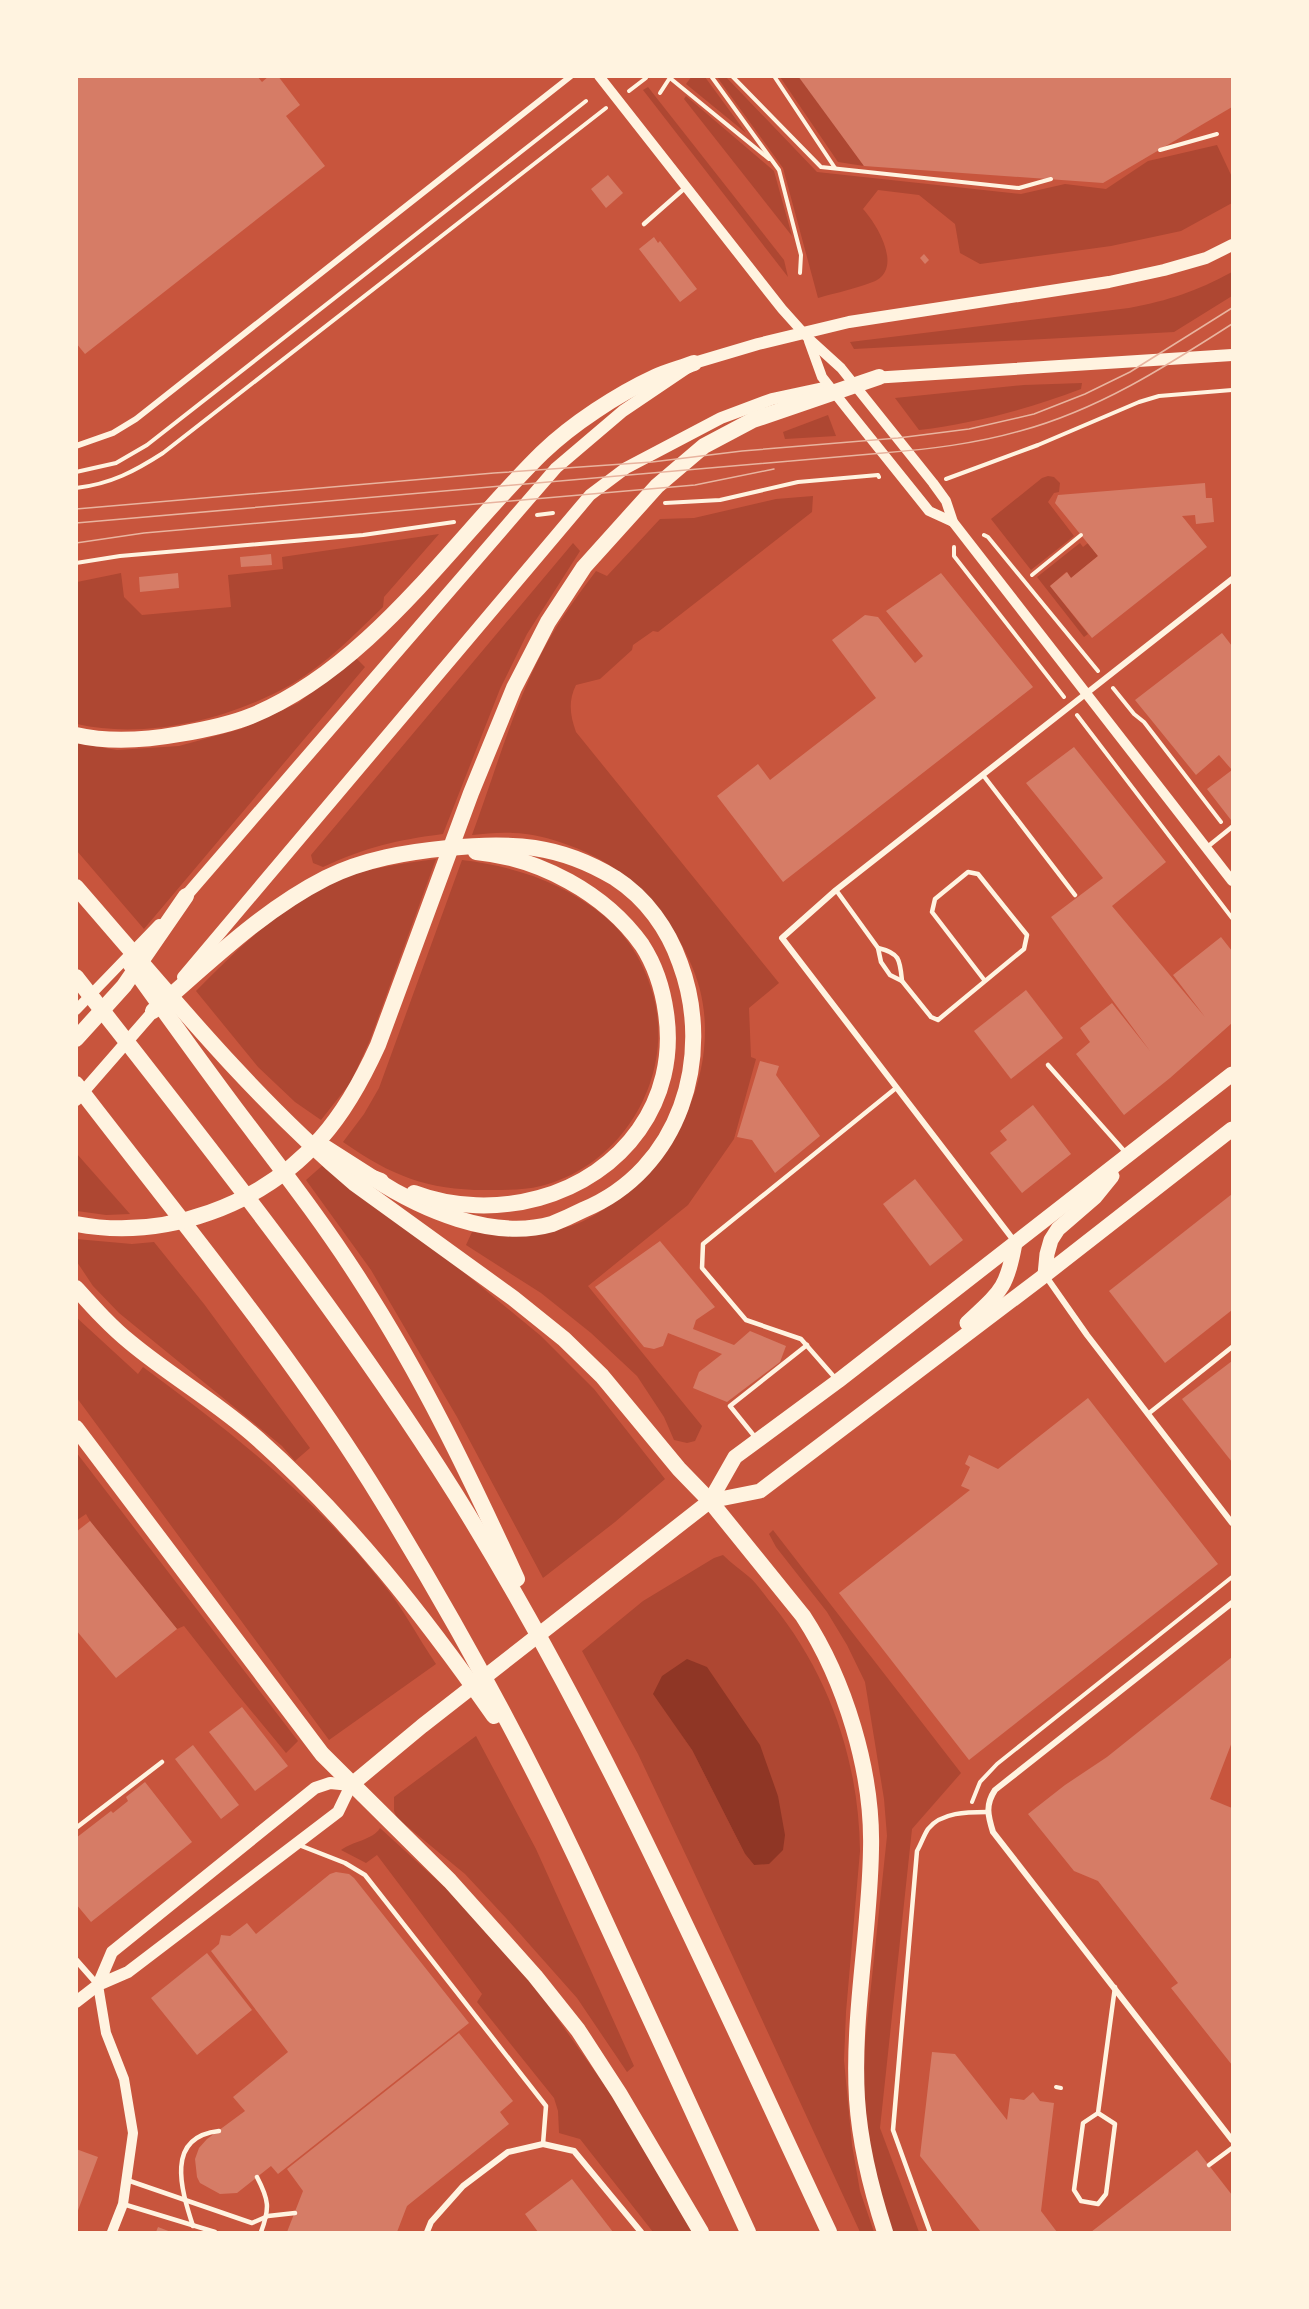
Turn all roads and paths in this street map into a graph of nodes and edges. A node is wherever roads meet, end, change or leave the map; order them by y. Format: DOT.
graph roads {
  1 [pos="571,76"];
  2 [pos="598,76"];
  3 [pos="711,76"];
  4 [pos="732,76"];
  5 [pos="774,76"];
  6 [pos="670,77"];
  7 [pos="660,93"];
  8 [pos="586,101"];
  9 [pos="600,112"];
  10 [pos="1217,134"];
  11 [pos="1160,150"];
  12 [pos="773,162"];
  13 [pos="836,168"];
  14 [pos="1051,179"];
  15 [pos="686,187"];
  16 [pos="644,224"];
  17 [pos="1233,245"];
  18 [pos="800,273"];
  19 [pos="808,338"];
  20 [pos="1233,355"];
  21 [pos="694,363"];
  22 [pos="879,377"];
  23 [pos="1233,390"];
  24 [pos="76,446"];
  25 [pos="76,472"];
  26 [pos="952,477"];
  27 [pos="884,482"];
  28 [pos="76,488"];
  29 [pos="674,503"];
  30 [pos="450,522"];
  31 [pos="953,522"];
  32 [pos="1082,535"];
  33 [pos="76,563"];
  34 [pos="1032,575"];
  35 [pos="1233,579"];
  36 [pos="1082,654"];
  37 [pos="1049,678"];
  38 [pos="1085,694"];
  39 [pos="1125,701"];
  40 [pos="1087,729"];
  41 [pos="76,735"];
  42 [pos="983,775"];
  43 [pos="1230,829"];
  44 [pos="1206,848"];
  45 [pos="439,849"];
  46 [pos="1233,881"];
  47 [pos="76,888"];
  48 [pos="837,890"];
  49 [pos="1075,895"];
  50 [pos="186,896"];
  51 [pos="1233,918"];
  52 [pos="878,948"];
  53 [pos="76,977"];
  54 [pos="902,981"];
  55 [pos="985,981"];
  56 [pos="76,1010"];
  57 [pos="153,1011"];
  58 [pos="76,1039"];
  59 [pos="1048,1065"];
  60 [pos="1233,1074"];
  61 [pos="82,1086"];
  62 [pos="896,1088"];
  63 [pos="76,1100"];
  64 [pos="294,1127"];
  65 [pos="1233,1129"];
  66 [pos="1129,1156"];
  67 [pos="373,1178"];
  68 [pos="76,1224"];
  69 [pos="1015,1243"];
  70 [pos="1046,1275"];
  71 [pos="76,1288"];
  72 [pos="807,1345"];
  73 [pos="1233,1347"];
  74 [pos="910,1377"];
  75 [pos="838,1381"];
  76 [pos="1148,1414"];
  77 [pos="76,1428"];
  78 [pos="758,1440"];
  79 [pos="710,1501"];
  80 [pos="1233,1523"];
  81 [pos="1233,1577"];
  82 [pos="1233,1603"];
  83 [pos="568,1688"];
  84 [pos="162,1762"];
  85 [pos="351,1785"];
  86 [pos="541,1786"];
  87 [pos="971,1812"];
  88 [pos="987,1812"];
  89 [pos="76,1828"];
  90 [pos="297,1844"];
  91 [pos="76,1960"];
  92 [pos="98,1985"];
  93 [pos="1115,1987"];
  94 [pos="76,2002"];
  95 [pos="1056,2087"];
  96 [pos="1061,2088"];
  97 [pos="1098,2113"];
  98 [pos="219,2131"];
  99 [pos="1233,2140"];
  100 [pos="543,2144"];
  101 [pos="1233,2148"];
  102 [pos="1209,2165"];
  103 [pos="257,2177"];
  104 [pos="127,2180"];
  105 [pos="185,2199"];
  106 [pos="123,2204"];
  107 [pos="295,2213"];
  108 [pos="268,2216"];
  109 [pos="193,2226"];
  110 [pos="112,2232"];
  111 [pos="215,2232"];
  112 [pos="261,2232"];
  113 [pos="427,2232"];
  114 [pos="641,2232"];
  115 [pos="701,2232"];
  116 [pos="748,2232"];
  117 [pos="828,2232"];
  118 [pos="885,2232"];
  119 [pos="930,2232"];
  1 -- 24 [label="street"];
  2 -- 15 [label="street"];
  3 -- 12 [label="path"];
  4 -- 13 [label="path"];
  5 -- 13 [label="path"];
  6 -- 7 [label="path"];
  6 -- 12 [label="path"];
  8 -- 25 [label="path"];
  9 -- 28 [label="path"];
  10 -- 11 [label="path"];
  12 -- 18 [label="path"];
  13 -- 14 [label="path"];
  15 -- 16 [label="lane"];
  15 -- 19 [label="street"];
  17 -- 21 [label="main road"];
  19 -- 31 [label="street"];
  19 -- 31 [label="street"];
  20 -- 22 [label="main road"];
  21 -- 41 [label="highway"];
  21 -- 50 [label="main road"];
  22 -- 57 [label="main road"];
  22 -- 68 [label="highway"];
  23 -- 26 [label="path"];
  27 -- 29 [label="path"];
  30 -- 33 [label="path"];
  31 -- 36 [label="path"];
  31 -- 37 [label="path"];
  31 -- 38 [label="street"];
  32 -- 34 [label="path"];
  35 -- 38 [label="street"];
  38 -- 42 [label="street"];
  38 -- 44 [label="street"];
  39 -- 43 [label="path"];
  40 -- 51 [label="path"];
  42 -- 48 [label="street"];
  42 -- 49 [label="lane"];
  43 -- 44 [label="lane"];
  44 -- 46 [label="street"];
  45 -- 57 [label="highway"];
  45 -- 67 [label="highway"];
  45 -- 67 [label="highway"];
  47 -- 64 [label="highway"];
  47 -- 83 [label="highway"];
  48 -- 52 [label="lane"];
  48 -- 62 [label="street"];
  50 -- 56 [label="street"];
  50 -- 58 [label="highway"];
  52 -- 54 [label="lane"];
  52 -- 54 [label="lane"];
  53 -- 83 [label="highway"];
  54 -- 55 [label="lane"];
  55 -- 55 [label="lane"];
  57 -- 61 [label="main road"];
  59 -- 66 [label="lane"];
  60 -- 66 [label="main road"];
  61 -- 63 [label="main road"];
  61 -- 86 [label="highway"];
  62 -- 69 [label="street"];
  62 -- 72 [label="lane"];
  64 -- 67 [label="highway"];
  64 -- 79 [label="highway"];
  65 -- 70 [label="main road"];
  66 -- 69 [label="main road"];
  66 -- 70 [label="main road"];
  69 -- 74 [label="main road"];
  69 -- 75 [label="main road"];
  70 -- 74 [label="main road"];
  70 -- 76 [label="street"];
  71 -- 86 [label="highway"];
  72 -- 75 [label="lane"];
  72 -- 78 [label="lane"];
  73 -- 76 [label="lane"];
  74 -- 79 [label="main road"];
  75 -- 78 [label="main road"];
  76 -- 80 [label="street"];
  77 -- 85 [label="highway"];
  78 -- 79 [label="main road"];
  79 -- 85 [label="main road"];
  79 -- 118 [label="highway"];
  81 -- 87 [label="path"];
  82 -- 88 [label="street"];
  83 -- 117 [label="highway"];
  84 -- 89 [label="lane"];
  85 -- 90 [label="main road"];
  85 -- 92 [label="main road"];
  85 -- 115 [label="highway"];
  86 -- 116 [label="highway"];
  87 -- 88 [label="lane"];
  87 -- 119 [label="lane"];
  88 -- 93 [label="street"];
  90 -- 92 [label="main road"];
  90 -- 100 [label="lane"];
  91 -- 92 [label="street"];
  92 -- 94 [label="main road"];
  92 -- 104 [label="street"];
  93 -- 97 [label="lane"];
  93 -- 99 [label="street"];
  95 -- 96 [label="path"];
  97 -- 97 [label="lane"];
  98 -- 105 [label="lane"];
  100 -- 113 [label="street"];
  100 -- 114 [label="street"];
  101 -- 102 [label="lane"];
  103 -- 108 [label="lane"];
  104 -- 105 [label="lane"];
  104 -- 106 [label="street"];
  105 -- 108 [label="lane"];
  105 -- 109 [label="lane"];
  106 -- 109 [label="lane"];
  106 -- 110 [label="street"];
  107 -- 108 [label="lane"];
  108 -- 112 [label="lane"];
  109 -- 111 [label="lane"];
}
